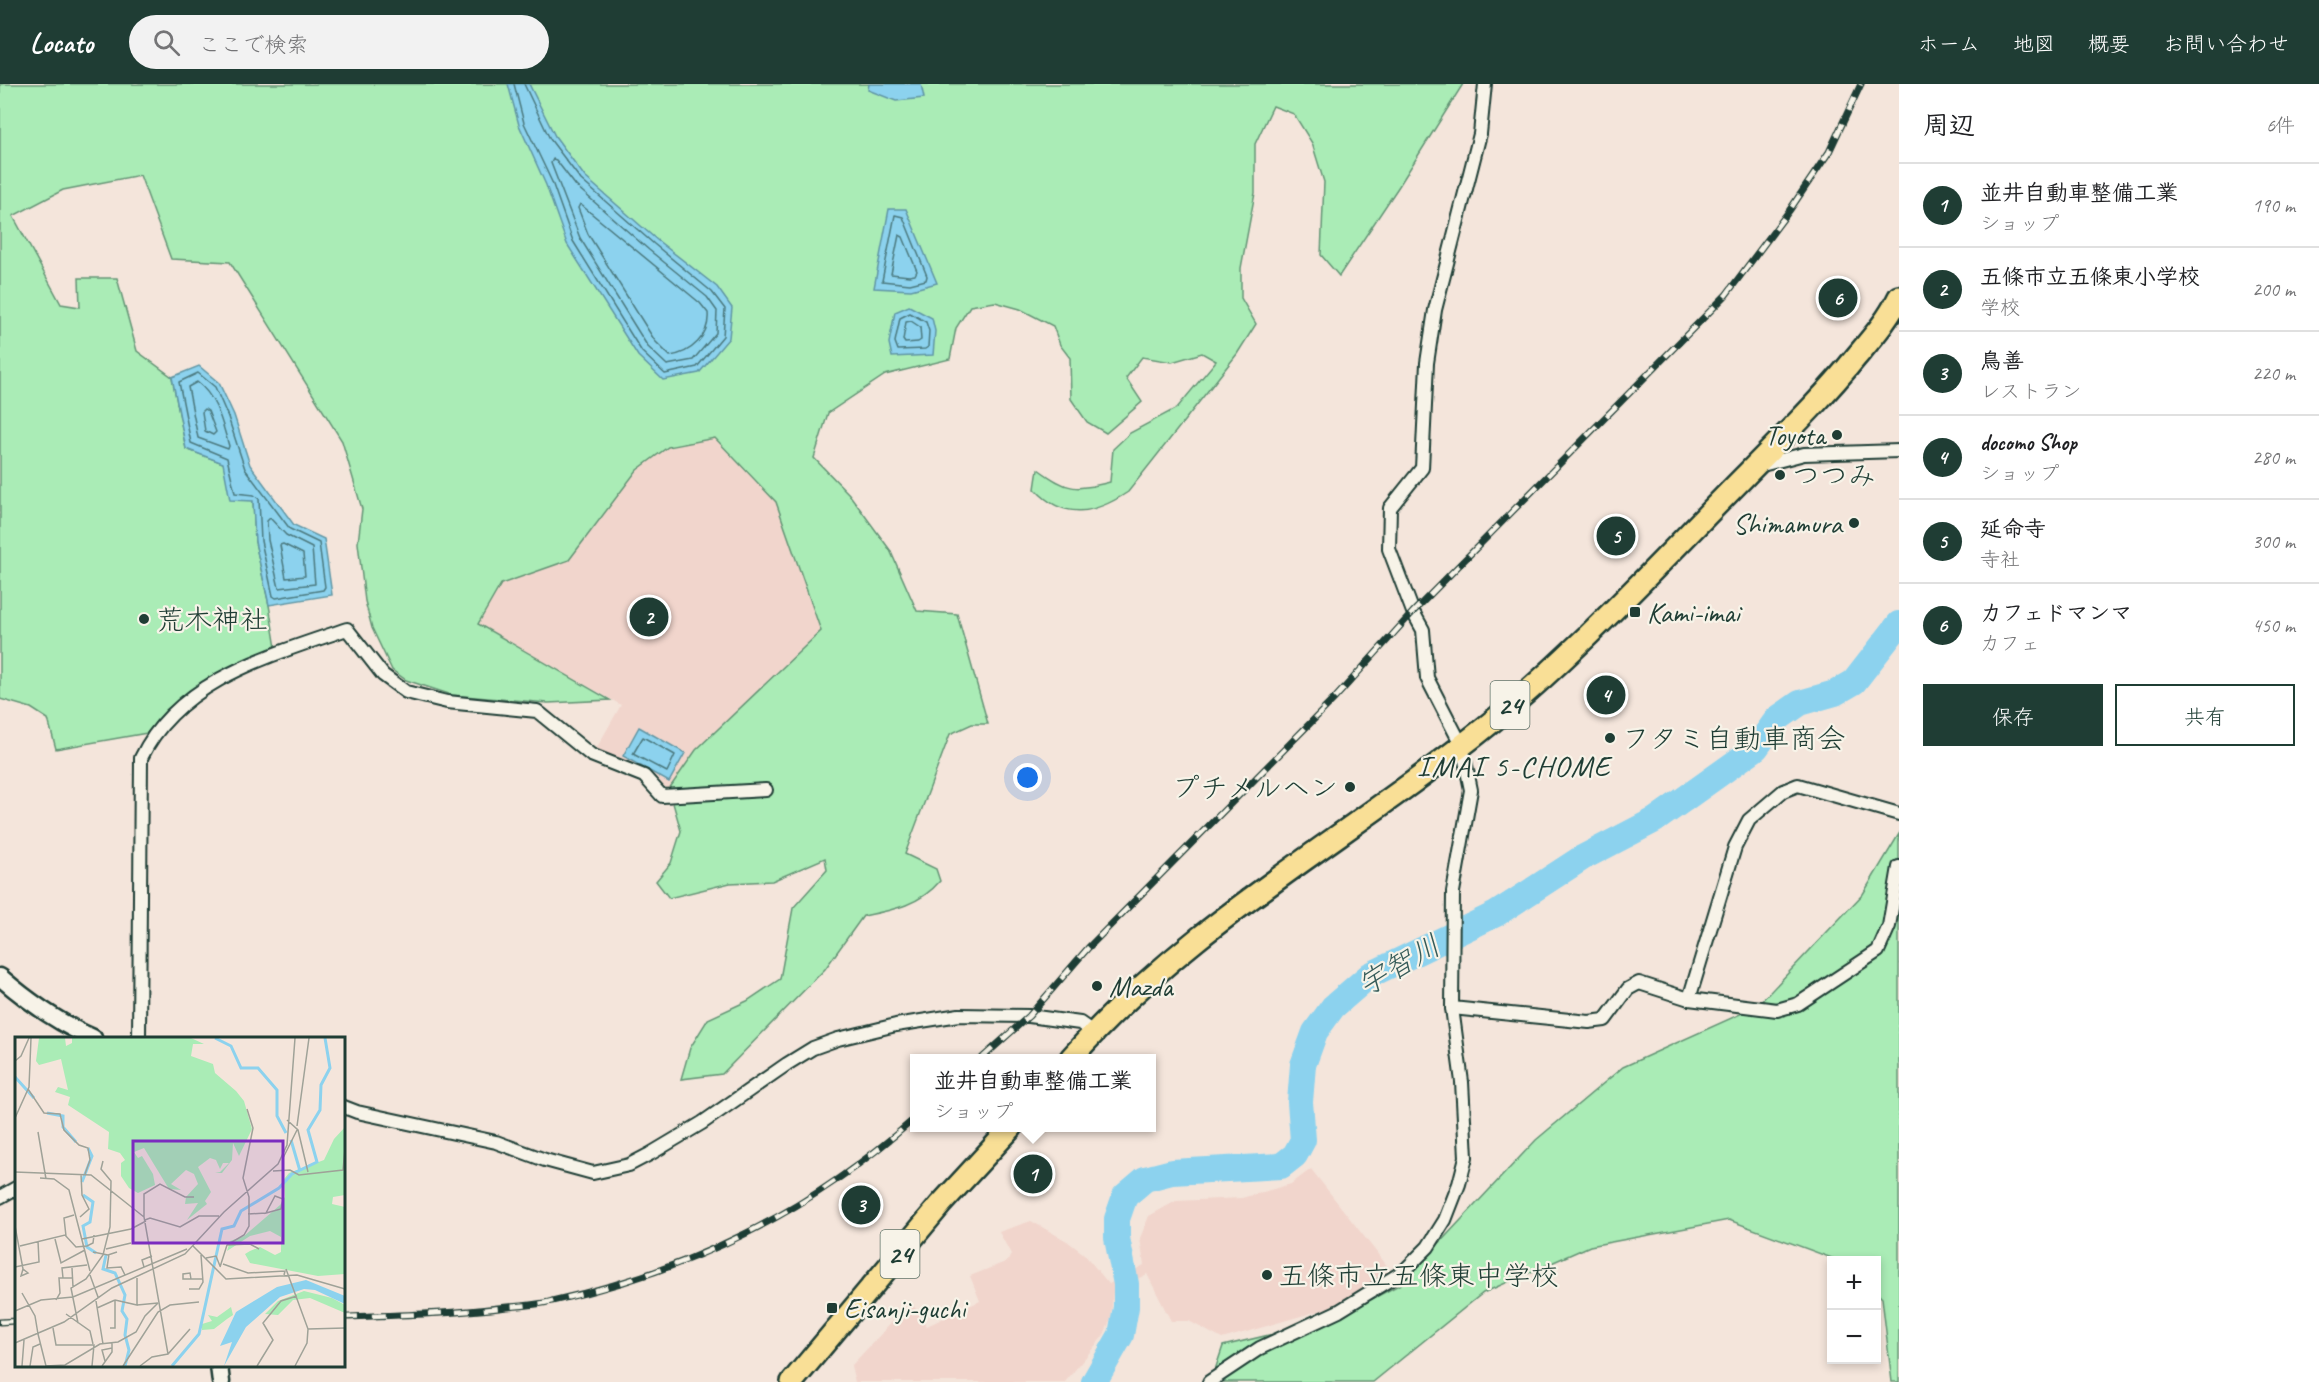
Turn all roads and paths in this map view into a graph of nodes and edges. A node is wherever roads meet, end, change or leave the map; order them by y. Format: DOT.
graph roads {
  1 [pos="1485,84"];
  2 [pos="1898,300"];
  3 [pos="1899,451"];
  4 [pos="1754,467"];
  5 [pos="1462,746"];
  6 [pos="766,790"];
  7 [pos="1899,814"];
  8 [pos="1899,867"];
  9 [pos="0,976"];
  10 [pos="1689,999"];
  11 [pos="1452,1008"];
  12 [pos="1094,1033"];
  13 [pos="91,1037"];
  14 [pos="139,1037"];
  15 [pos="1075,1054"];
  16 [pos="345,1107"];
  17 [pos="1007,1132"];
  18 [pos="15,1189"];
  19 [pos="0,1197"];
  20 [pos="219,1367"];
  21 [pos="221,1382"];
  22 [pos="792,1382"];
  23 [pos="1209,1382"];
  1 -- 5 [label="street"];
  2 -- 4 [label="highway, 24"];
  3 -- 4 [label="street"];
  4 -- 5 [label="highway, 24"];
  5 -- 11 [label="street"];
  5 -- 12 [label="highway, 24"];
  6 -- 14 [label="street"];
  7 -- 10 [label="street"];
  8 -- 10 [label="street"];
  9 -- 13 [label="street"];
  10 -- 11 [label="street"];
  11 -- 23 [label="street"];
  12 -- 15 [label="highway, 24"];
  12 -- 16 [label="street"];
  17 -- 22 [label="highway, 24"];
  18 -- 19 [label="street"];
  20 -- 21 [label="street"];
}
